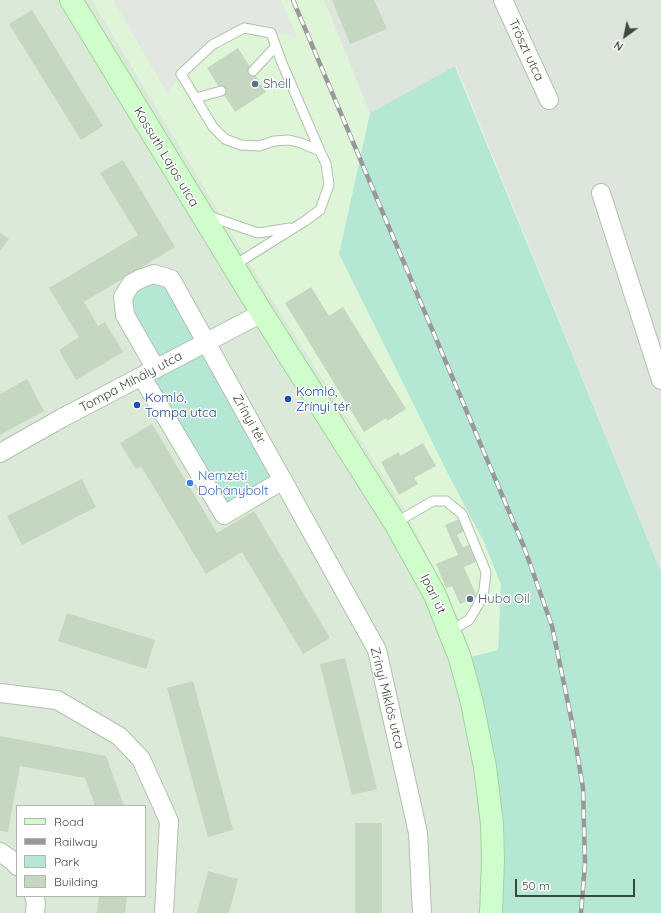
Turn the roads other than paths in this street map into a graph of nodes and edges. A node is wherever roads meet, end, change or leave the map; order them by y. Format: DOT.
graph roads {
  1 [pos="71,0"];
  2 [pos="502,0"];
  3 [pos="276,46"];
  4 [pos="253,71"];
  5 [pos="221,91"];
  6 [pos="196,98"];
  7 [pos="549,100"];
  8 [pos="320,151"];
  9 [pos="602,193"];
  10 [pos="200,213"];
  11 [pos="295,227"];
  12 [pos="234,266"];
  13 [pos="262,313"];
  14 [pos="206,342"];
  15 [pos="149,373"];
  16 [pos="661,380"];
  17 [pos="0,453"];
  18 [pos="283,480"];
  19 [pos="395,523"];
  20 [pos="450,631"];
  21 [pos="0,693"];
  22 [pos="0,852"];
  23 [pos="16,865"];
  24 [pos="34,897"];
  25 [pos="35,913"];
  26 [pos="164,913"];
  27 [pos="422,913"];
  28 [pos="491,913"];
  1 -- 10 [label="main road, Kossuth Lajos utca"];
  2 -- 7 [label="street, Tröszt utca"];
  3 -- 4 [label="lane"];
  3 -- 6 [label="lane"];
  3 -- 8 [label="lane"];
  5 -- 6 [label="lane"];
  6 -- 8 [label="lane"];
  8 -- 11 [label="lane"];
  9 -- 16 [label="street"];
  10 -- 11 [label="lane"];
  10 -- 12 [label="main road, Kossuth Lajos utca"];
  11 -- 12 [label="lane"];
  12 -- 13 [label="main road, Kossuth Lajos utca"];
  13 -- 14 [label="street, Tompa Mihály utca"];
  13 -- 19 [label="main road, Ipari út"];
  14 -- 15 [label="street, Tompa Mihály utca"];
  14 -- 15 [label="street, Zrínyi tér"];
  14 -- 18 [label="street, Zrínyi tér"];
  15 -- 17 [label="street, Tompa Mihály utca"];
  15 -- 18 [label="street, Zrínyi tér"];
  18 -- 27 [label="street, Zrínyi Miklós utca"];
  19 -- 20 [label="main road, Ipari út"];
  19 -- 20 [label="lane"];
  20 -- 28 [label="main road, Ipari út"];
  21 -- 26 [label="street"];
  22 -- 23 [label="street"];
  24 -- 25 [label="street"];
}
